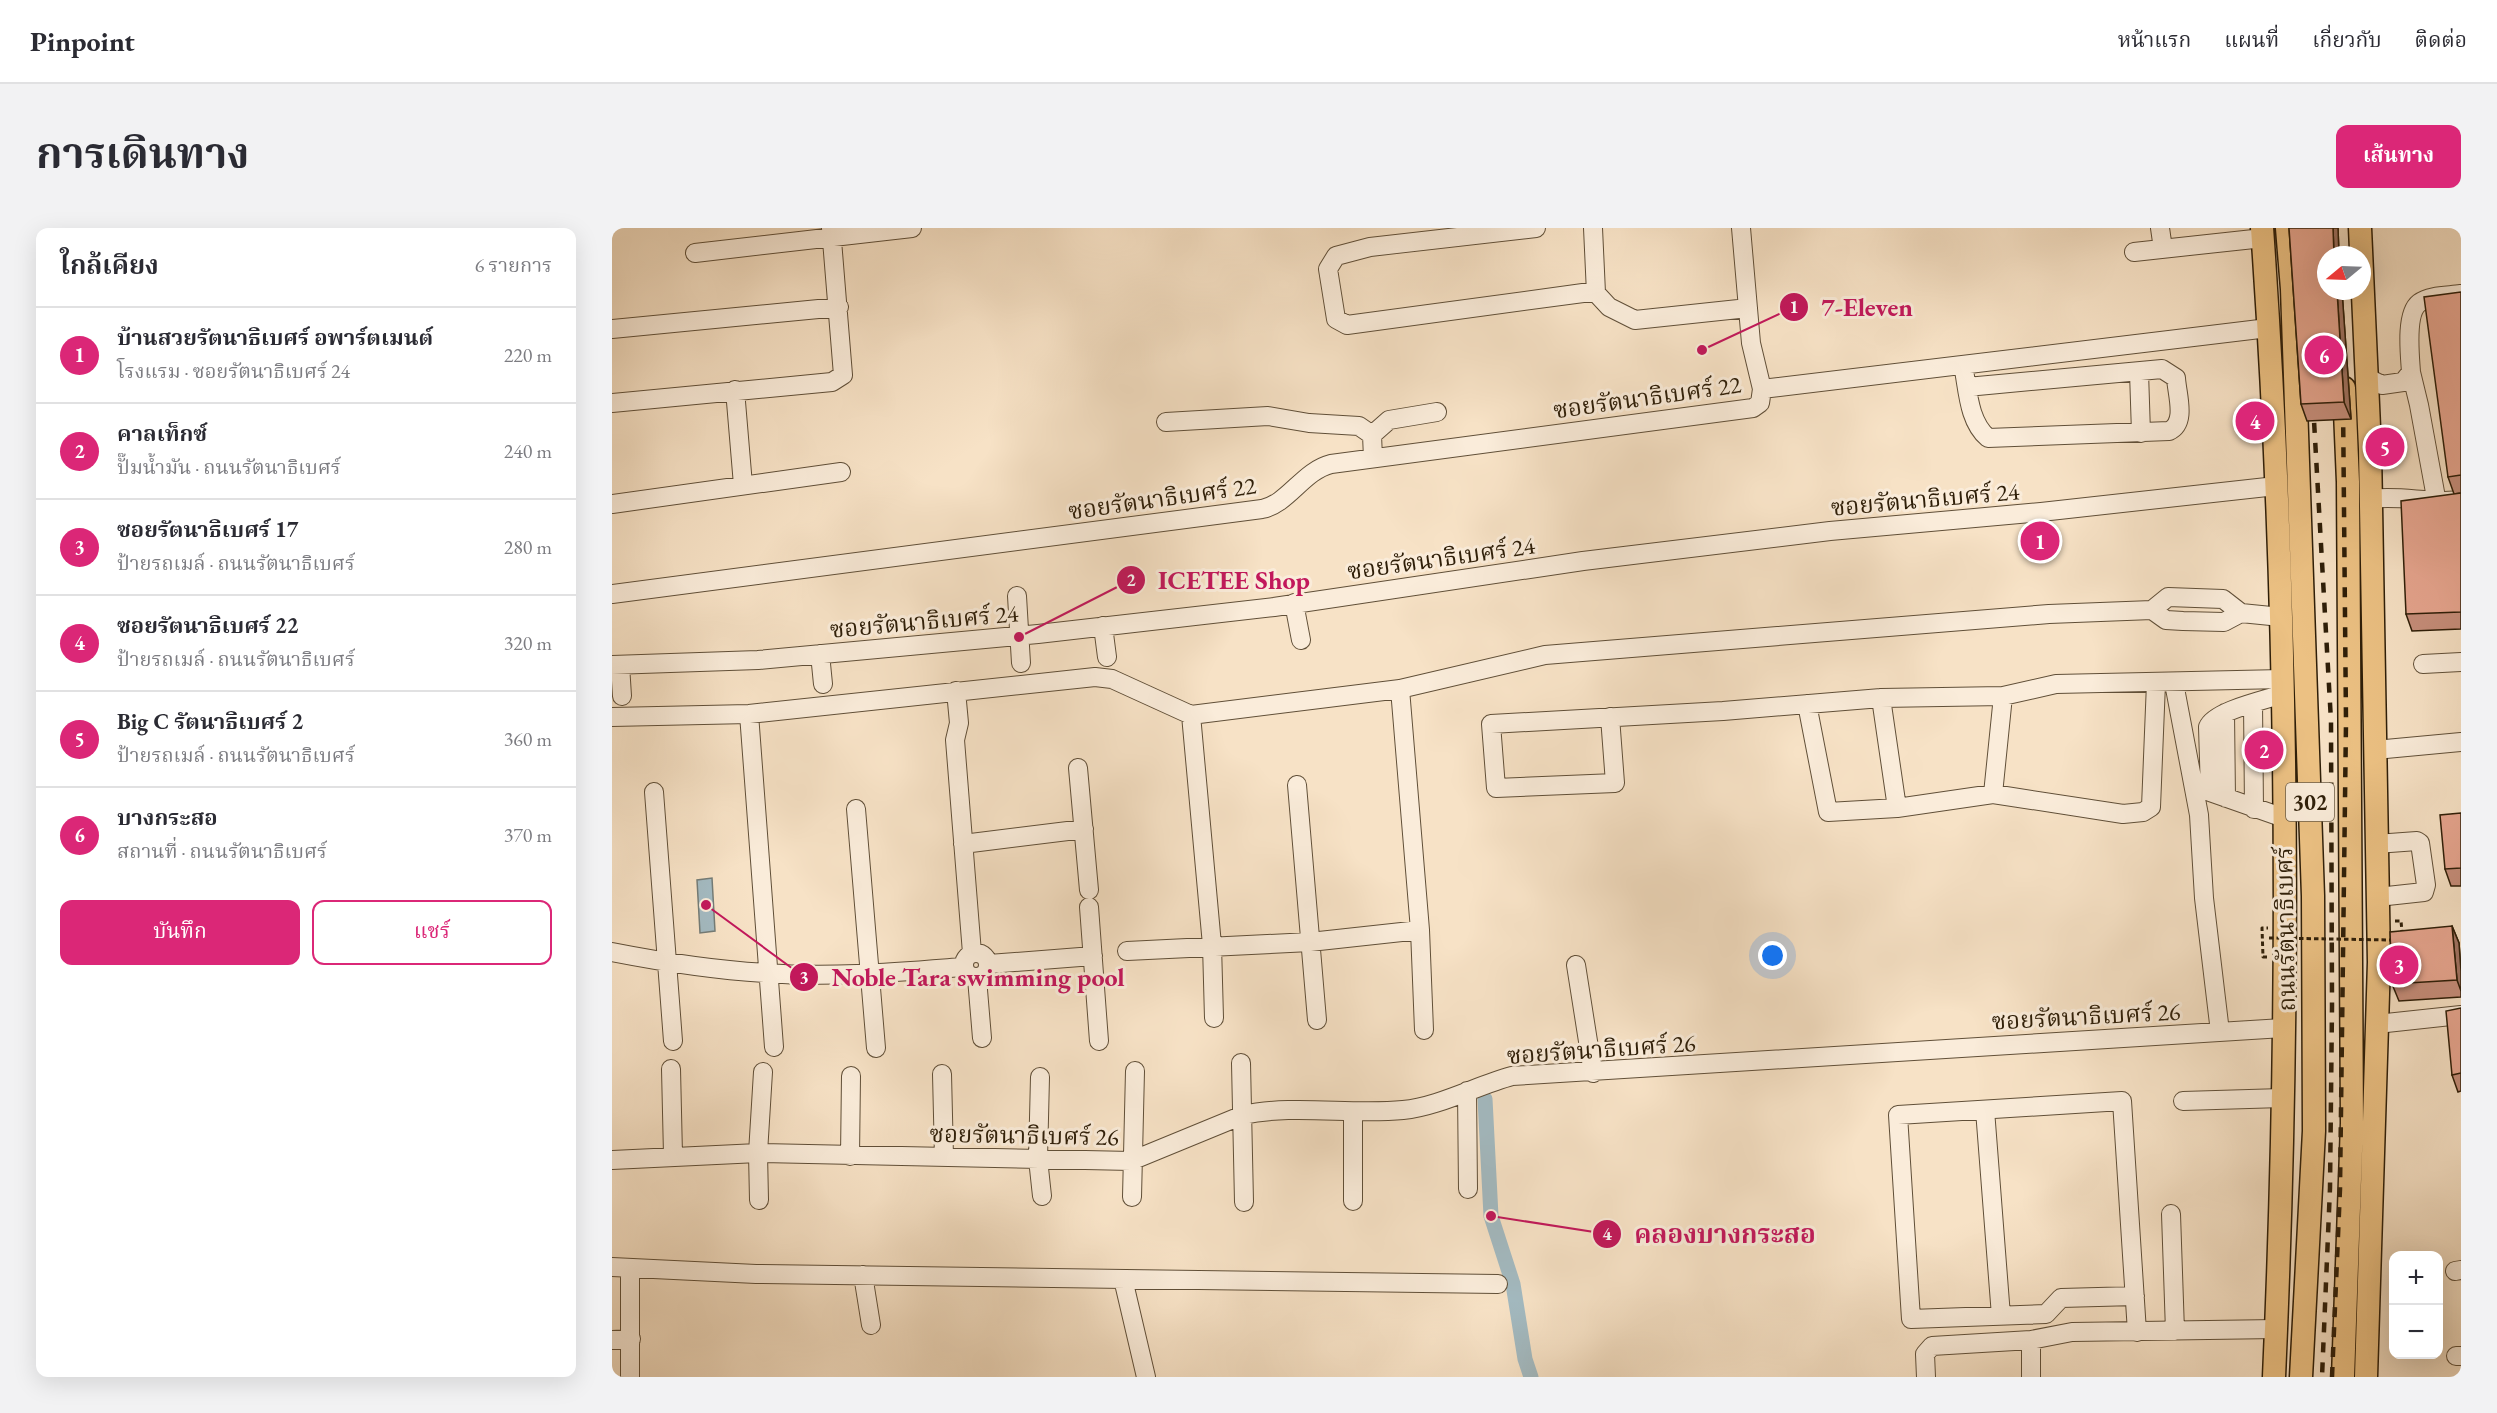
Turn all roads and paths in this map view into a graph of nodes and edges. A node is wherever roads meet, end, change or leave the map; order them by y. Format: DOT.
graph roads {
  1 [pos="912,228"];
  2 [pos="1536,228"];
  3 [pos="1593,228"];
  4 [pos="1741,228"];
  5 [pos="2160,228"];
  6 [pos="2287,228"];
  7 [pos="2360,228"];
  8 [pos="831,232"];
  9 [pos="2263,233"];
  10 [pos="2219,235"];
  11 [pos="2163,249"];
  12 [pos="2134,252"];
  13 [pos="695,253"];
  14 [pos="1596,293"];
  15 [pos="2461,294"];
  16 [pos="839,307"];
  17 [pos="1748,308"];
  18 [pos="2268,328"];
  19 [pos="612,329"];
  20 [pos="1963,365"];
  21 [pos="2343,366"];
  22 [pos="2139,372"];
  23 [pos="2411,372"];
  24 [pos="2366,377"];
  25 [pos="1968,387"];
  26 [pos="1762,389"];
  27 [pos="735,390"];
  28 [pos="612,403"];
  29 [pos="1437,412"];
  30 [pos="1166,422"];
  31 [pos="2141,433"];
  32 [pos="1372,435"];
  33 [pos="1373,458"];
  34 [pos="841,472"];
  35 [pos="743,485"];
  36 [pos="2276,486"];
  37 [pos="2371,499"];
  38 [pos="2461,500"];
  39 [pos="2437,503"];
  40 [pos="612,504"];
  41 [pos="612,594"];
  42 [pos="1017,596"];
  43 [pos="1294,603"];
  44 [pos="2281,617"];
  45 [pos="1103,626"];
  46 [pos="1018,636"];
  47 [pos="1301,640"];
  48 [pos="820,654"];
  49 [pos="1107,657"];
  50 [pos="2461,662"];
  51 [pos="1021,663"];
  52 [pos="2423,664"];
  53 [pos="616,665"];
  54 [pos="2156,683"];
  55 [pos="2174,683"];
  56 [pos="823,684"];
  57 [pos="2283,687"];
  58 [pos="1400,689"];
  59 [pos="951,692"];
  60 [pos="621,696"];
  61 [pos="2003,696"];
  62 [pos="1881,698"];
  63 [pos="1807,704"];
  64 [pos="2253,704"];
  65 [pos="749,714"];
  66 [pos="1191,715"];
  67 [pos="612,717"];
  68 [pos="1610,717"];
  69 [pos="2461,742"];
  70 [pos="2375,750"];
  71 [pos="1078,768"];
  72 [pos="1297,785"];
  73 [pos="654,792"];
  74 [pos="1993,794"];
  75 [pos="1897,807"];
  76 [pos="856,808"];
  77 [pos="2254,809"];
  78 [pos="2284,818"];
  79 [pos="1084,829"];
  80 [pos="963,844"];
  81 [pos="2376,844"];
  82 [pos="2378,897"];
  83 [pos="2401,921"];
  84 [pos="1420,930"];
  85 [pos="2402,939"];
  86 [pos="1310,942"];
  87 [pos="1212,945"];
  88 [pos="2396,949"];
  89 [pos="1127,951"];
  90 [pos="612,952"];
  91 [pos="1093,956"];
  92 [pos="2263,957"];
  93 [pos="666,962"];
  94 [pos="975,965"];
  95 [pos="1576,965"];
  96 [pos="768,974"];
  97 [pos="872,974"];
  98 [pos="2461,1015"];
  99 [pos="1214,1018"];
  100 [pos="1317,1020"];
  101 [pos="2377,1024"];
  102 [pos="2283,1028"];
  103 [pos="1424,1030"];
  104 [pos="2220,1032"];
  105 [pos="982,1038"];
  106 [pos="673,1041"];
  107 [pos="1099,1041"];
  108 [pos="774,1047"];
  109 [pos="876,1048"];
  110 [pos="1241,1063"];
  111 [pos="671,1069"];
  112 [pos="1135,1071"];
  113 [pos="763,1072"];
  114 [pos="1593,1073"];
  115 [pos="942,1074"];
  116 [pos="851,1076"];
  117 [pos="1040,1077"];
  118 [pos="1467,1091"];
  119 [pos="2282,1098"];
  120 [pos="2183,1101"];
  121 [pos="1985,1110"];
  122 [pos="1353,1113"];
  123 [pos="1244,1115"];
  124 [pos="758,1153"];
  125 [pos="673,1155"];
  126 [pos="850,1156"];
  127 [pos="944,1157"];
  128 [pos="1038,1159"];
  129 [pos="612,1160"];
  130 [pos="1131,1161"];
  131 [pos="2374,1170"];
  132 [pos="1468,1189"];
  133 [pos="1042,1196"];
  134 [pos="1132,1197"];
  135 [pos="759,1200"];
  136 [pos="1353,1201"];
  137 [pos="1244,1202"];
  138 [pos="2171,1214"];
  139 [pos="612,1267"];
  140 [pos="2278,1268"];
  141 [pos="630,1269"];
  142 [pos="863,1275"];
  143 [pos="1123,1279"];
  144 [pos="1498,1284"];
  145 [pos="2135,1296"];
  146 [pos="2001,1316"];
  147 [pos="2346,1319"];
  148 [pos="871,1325"];
  149 [pos="2276,1329"];
  150 [pos="2175,1331"];
  151 [pos="2137,1332"];
  152 [pos="631,1339"];
  153 [pos="612,1340"];
  154 [pos="2031,1340"];
  155 [pos="630,1377"];
  156 [pos="1146,1377"];
  157 [pos="1926,1377"];
  158 [pos="2031,1377"];
  159 [pos="2274,1377"];
  160 [pos="2295,1377"];
  161 [pos="2301,1377"];
  162 [pos="2343,1377"];
  163 [pos="2366,1377"];
  1 -- 8 [label="street"];
  2 -- 14 [label="street"];
  3 -- 14 [label="street"];
  4 -- 17 [label="street, ซอยรัตนาธิเบศร์ 22"];
  5 -- 11 [label="street"];
  6 -- 161 [label="main road, ถนนรัตนาธิเบศร์ / 302"];
  7 -- 24 [label="main road"];
  8 -- 13 [label="street"];
  8 -- 16 [label="street"];
  9 -- 10 [label="street"];
  9 -- 18 [label="main road, ถนนรัตนาธิเบศร์ / 302"];
  10 -- 11 [label="street"];
  11 -- 12 [label="street"];
  14 -- 17 [label="street"];
  15 -- 23 [label="street"];
  16 -- 19 [label="street"];
  16 -- 27 [label="street"];
  17 -- 26 [label="street, ซอยรัตนาธิเบศร์ 22"];
  18 -- 20 [label="street, ซอยรัตนาธิเบศร์ 22"];
  18 -- 36 [label="main road, ถนนรัตนาธิเบศร์ / 302"];
  20 -- 25 [label="street"];
  20 -- 26 [label="street, ซอยรัตนาธิเบศร์ 22"];
  21 -- 147 [label="main road, 302"];
  22 -- 25 [label="street"];
  22 -- 31 [label="street"];
  22 -- 31 [label="street"];
  23 -- 24 [label="street"];
  23 -- 39 [label="street"];
  24 -- 37 [label="main road"];
  25 -- 31 [label="street"];
  26 -- 33 [label="street, ซอยรัตนาธิเบศร์ 22"];
  27 -- 28 [label="street"];
  27 -- 35 [label="street"];
  29 -- 32 [label="street"];
  30 -- 32 [label="street"];
  32 -- 33 [label="street"];
  33 -- 41 [label="street, ซอยรัตนาธิเบศร์ 22"];
  34 -- 35 [label="street"];
  35 -- 40 [label="street"];
  36 -- 43 [label="street, ซอยรัตนาธิเบศร์ 24"];
  36 -- 44 [label="main road, ถนนรัตนาธิเบศร์ / 302"];
  37 -- 39 [label="street"];
  37 -- 70 [label="main road"];
  38 -- 39 [label="street"];
  42 -- 46 [label="street"];
  43 -- 45 [label="street, ซอยรัตนาธิเบศร์ 24"];
  43 -- 47 [label="street"];
  44 -- 57 [label="main road, ถนนรัตนาธิเบศร์ / 302"];
  44 -- 58 [label="street"];
  45 -- 46 [label="street, ซอยรัตนาธิเบศร์ 24"];
  45 -- 49 [label="street"];
  46 -- 48 [label="street, ซอยรัตนาธิเบศร์ 24"];
  46 -- 51 [label="street"];
  48 -- 53 [label="street, ซอยรัตนาธิเบศร์ 24"];
  48 -- 56 [label="street"];
  50 -- 52 [label="street"];
  53 -- 60 [label="street"];
  54 -- 55 [label="street"];
  54 -- 61 [label="street"];
  54 -- 74 [label="street"];
  55 -- 57 [label="street"];
  55 -- 104 [label="street"];
  57 -- 64 [label="street"];
  57 -- 78 [label="main road, ถนนรัตนาธิเบศร์ / 302"];
  58 -- 66 [label="street"];
  58 -- 84 [label="street"];
  59 -- 65 [label="street"];
  59 -- 66 [label="street"];
  59 -- 80 [label="street"];
  61 -- 62 [label="street"];
  61 -- 74 [label="street"];
  62 -- 63 [label="street"];
  62 -- 75 [label="street"];
  63 -- 68 [label="street"];
  63 -- 75 [label="street"];
  64 -- 77 [label="street"];
  64 -- 77 [label="street"];
  65 -- 67 [label="street"];
  65 -- 96 [label="street"];
  66 -- 87 [label="street"];
  68 -- 68 [label="street"];
  69 -- 70 [label="street"];
  70 -- 81 [label="main road"];
  71 -- 79 [label="street"];
  72 -- 86 [label="street"];
  73 -- 93 [label="street"];
  74 -- 75 [label="street"];
  76 -- 97 [label="street"];
  77 -- 78 [label="street"];
  78 -- 102 [label="main road, ถนนรัตนาธิเบศร์ / 302"];
  79 -- 80 [label="street"];
  79 -- 91 [label="street"];
  80 -- 94 [label="street"];
  81 -- 82 [label="main road"];
  81 -- 82 [label="street"];
  82 -- 101 [label="main road"];
  83 -- 85 [label="path"];
  84 -- 86 [label="street"];
  84 -- 103 [label="street"];
  86 -- 87 [label="street"];
  86 -- 100 [label="street"];
  87 -- 89 [label="street"];
  87 -- 99 [label="street"];
  88 -- 92 [label="path, bridge"];
  90 -- 93 [label="street"];
  91 -- 94 [label="street"];
  91 -- 107 [label="street"];
  93 -- 96 [label="street"];
  93 -- 106 [label="street"];
  94 -- 97 [label="street"];
  94 -- 105 [label="street"];
  95 -- 114 [label="street"];
  96 -- 97 [label="street"];
  96 -- 108 [label="street"];
  97 -- 109 [label="street"];
  98 -- 101 [label="street"];
  101 -- 131 [label="main road"];
  102 -- 104 [label="street, ซอยรัตนาธิเบศร์ 26"];
  102 -- 119 [label="main road, ถนนรัตนาธิเบศร์ / 302"];
  104 -- 114 [label="street, ซอยรัตนาธิเบศร์ 26"];
  110 -- 123 [label="street"];
  111 -- 125 [label="street"];
  112 -- 130 [label="street"];
  113 -- 124 [label="street"];
  114 -- 118 [label="street, ซอยรัตนาธิเบศร์ 26"];
  115 -- 127 [label="street"];
  116 -- 126 [label="street"];
  117 -- 128 [label="street"];
  118 -- 122 [label="street, ซอยรัตนาธิเบศร์ 26"];
  118 -- 132 [label="street"];
  119 -- 120 [label="street"];
  119 -- 140 [label="main road, ถนนรัตนาธิเบศร์ / 302"];
  121 -- 145 [label="street"];
  121 -- 146 [label="street"];
  121 -- 146 [label="street"];
  122 -- 123 [label="street, ซอยรัตนาธิเบศร์ 26"];
  122 -- 136 [label="street"];
  123 -- 130 [label="street, ซอยรัตนาธิเบศร์ 26"];
  123 -- 137 [label="street"];
  124 -- 125 [label="street, ซอยรัตนาธิเบศร์ 26"];
  124 -- 126 [label="street, ซอยรัตนาธิเบศร์ 26"];
  124 -- 135 [label="street"];
  125 -- 129 [label="street, ซอยรัตนาธิเบศร์ 26"];
  126 -- 127 [label="street, ซอยรัตนาธิเบศร์ 26"];
  127 -- 128 [label="street, ซอยรัตนาธิเบศร์ 26"];
  128 -- 130 [label="street, ซอยรัตนาธิเบศร์ 26"];
  128 -- 133 [label="street"];
  130 -- 134 [label="street"];
  131 -- 147 [label="main road"];
  131 -- 163 [label="main road"];
  138 -- 150 [label="street"];
  139 -- 141 [label="street"];
  140 -- 149 [label="main road, ถนนรัตนาธิเบศร์ / 302"];
  140 -- 160 [label="main road"];
  141 -- 142 [label="street"];
  141 -- 152 [label="street"];
  142 -- 143 [label="street"];
  142 -- 148 [label="street"];
  143 -- 144 [label="street"];
  143 -- 156 [label="street"];
  145 -- 146 [label="street"];
  145 -- 151 [label="street"];
  147 -- 162 [label="main road, 302"];
  149 -- 150 [label="street"];
  149 -- 159 [label="main road, ถนนรัตนาธิเบศร์ / 302"];
  150 -- 151 [label="street"];
  151 -- 154 [label="street"];
  152 -- 153 [label="street"];
  152 -- 155 [label="street"];
  154 -- 157 [label="street"];
  154 -- 158 [label="street"];
}
